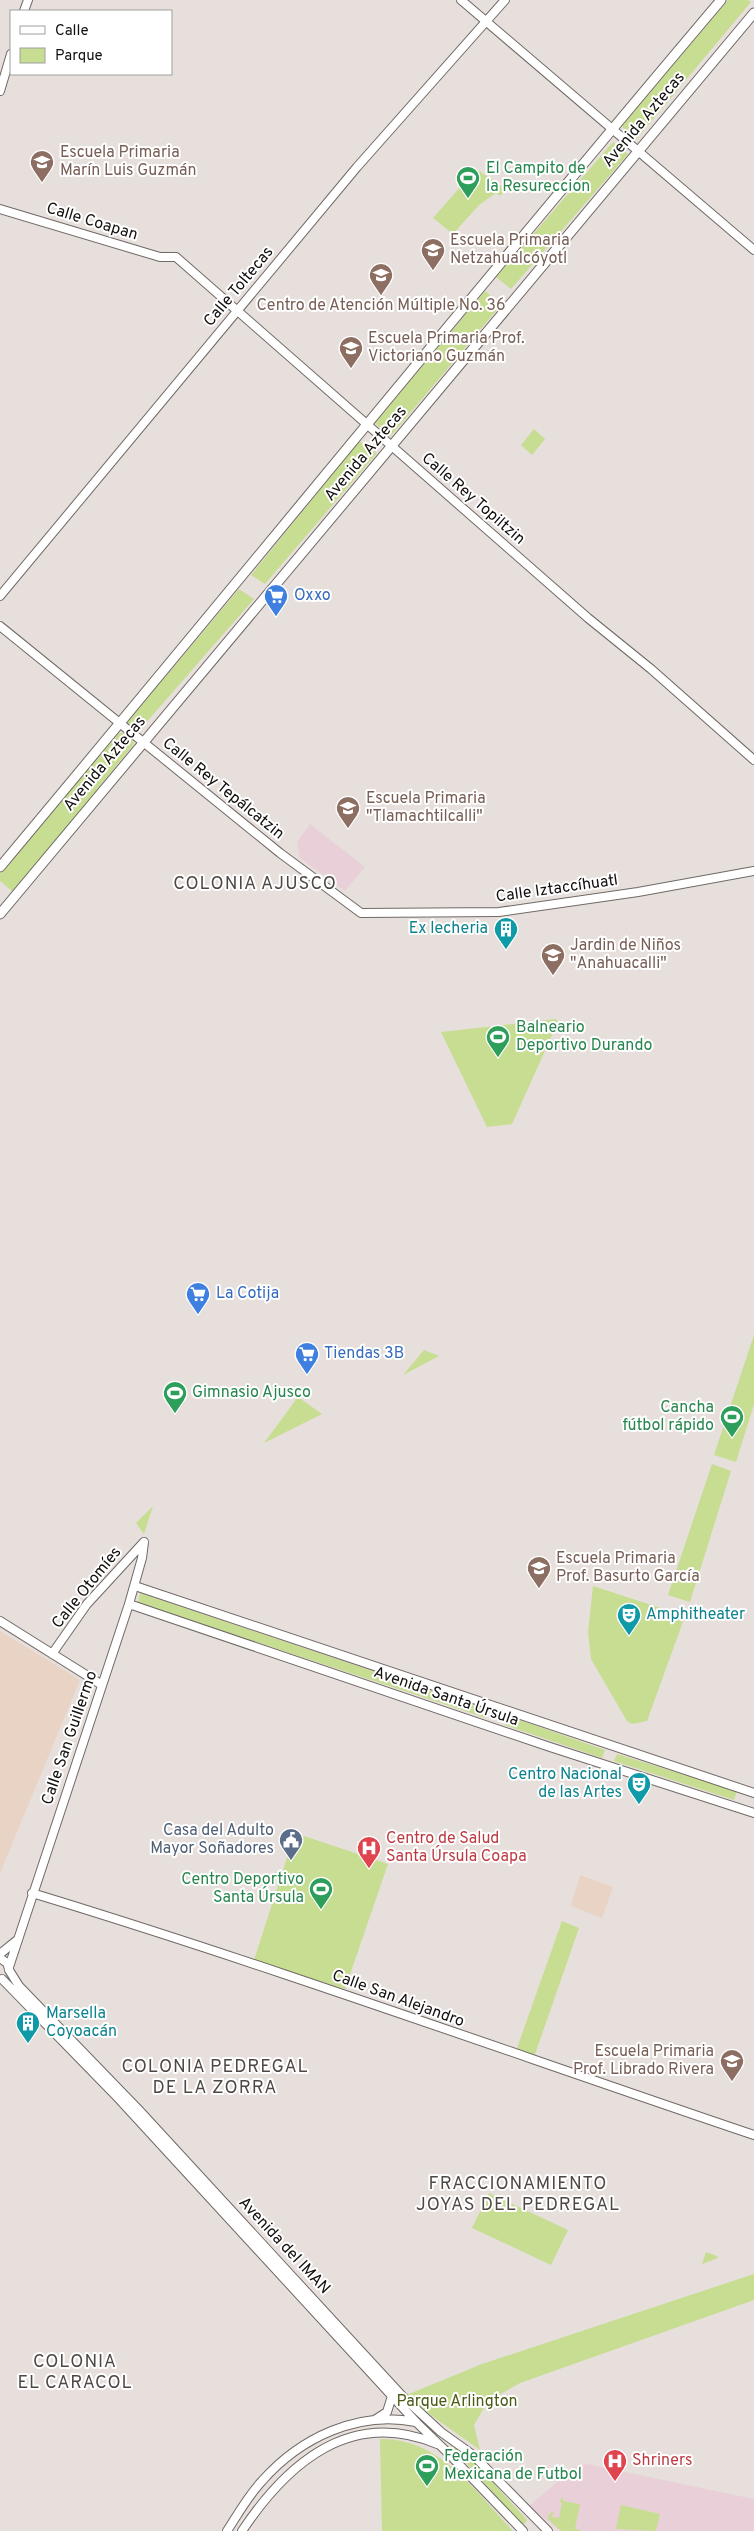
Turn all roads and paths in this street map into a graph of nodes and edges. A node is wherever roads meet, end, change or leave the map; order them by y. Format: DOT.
graph roads {
  1 [pos="461,0"];
  2 [pos="504,0"];
  3 [pos="721,0"];
  4 [pos="754,13"];
  5 [pos="487,22"];
  6 [pos="10,57"];
  7 [pos="0,91"];
  8 [pos="613,128"];
  9 [pos="639,150"];
  10 [pos="0,208"];
  11 [pos="754,250"];
  12 [pos="176,257"];
  13 [pos="236,310"];
  14 [pos="366,424"];
  15 [pos="392,447"];
  16 [pos="0,596"];
  17 [pos="0,626"];
  18 [pos="120,723"];
  19 [pos="144,742"];
  20 [pos="754,760"];
  21 [pos="0,867"];
  22 [pos="754,871"];
  23 [pos="361,913"];
  24 [pos="0,914"];
  25 [pos="144,1542"];
  26 [pos="135,1586"];
  27 [pos="129,1604"];
  28 [pos="0,1621"];
  29 [pos="52,1654"];
  30 [pos="102,1685"];
  31 [pos="754,1793"];
  32 [pos="754,1813"];
  33 [pos="32,1893"];
  34 [pos="16,1942"];
  35 [pos="0,1956"];
  36 [pos="9,1968"];
  37 [pos="1,1979"];
  38 [pos="754,2135"];
  39 [pos="392,2396"];
  40 [pos="374,2420"];
  41 [pos="416,2422"];
  42 [pos="441,2432"];
  43 [pos="442,2447"];
  44 [pos="302,2448"];
  45 [pos="309,2459"];
  46 [pos="227,2531"];
  47 [pos="242,2531"];
  48 [pos="523,2531"];
  49 [pos="548,2531"];
  1 -- 5 [label="street"];
  2 -- 5 [label="street, Calle Toltecas"];
  3 -- 8 [label="main road, Avenida Aztecas"];
  4 -- 9 [label="main road, Avenida Aztecas"];
  5 -- 8 [label="street"];
  5 -- 13 [label="street, Calle Toltecas"];
  6 -- 7 [label="street"];
  8 -- 9 [label="street"];
  8 -- 14 [label="main road, Avenida Aztecas"];
  9 -- 11 [label="street"];
  9 -- 15 [label="main road, Avenida Aztecas"];
  10 -- 12 [label="street, Calle Coapan"];
  12 -- 13 [label="street, Calle Rey Topiltzin"];
  13 -- 14 [label="street, Calle Rey Topiltzin"];
  13 -- 16 [label="street, Calle Toltecas"];
  14 -- 15 [label="street, Calle Rey Topiltzin"];
  14 -- 18 [label="main road, Avenida Aztecas"];
  15 -- 19 [label="main road, Avenida Aztecas"];
  15 -- 20 [label="street, Calle Rey Topiltzin"];
  17 -- 18 [label="street, Calle Rey Tepálcatzin"];
  18 -- 19 [label="street, Calle Rey Tepálcatzin"];
  18 -- 21 [label="main road, Avenida Aztecas"];
  19 -- 23 [label="street, Calle Rey Tepálcatzin"];
  19 -- 24 [label="main road, Avenida Aztecas"];
  22 -- 23 [label="street, Calle Iztaccíhuatl"];
  25 -- 26 [label="street, Calle San Guillermo"];
  25 -- 29 [label="street, Calle Otomíes"];
  26 -- 27 [label="street, Calle San Guillermo"];
  26 -- 31 [label="street, Avenida Santa Úrsula"];
  27 -- 30 [label="street, Calle San Guillermo"];
  27 -- 32 [label="street, Avenida Santa Úrsula"];
  28 -- 29 [label="street"];
  29 -- 30 [label="street"];
  30 -- 33 [label="street, Calle San Guillermo"];
  33 -- 34 [label="street, Calle San Guillermo"];
  33 -- 38 [label="street, Calle San Alejandro"];
  34 -- 35 [label="street"];
  34 -- 36 [label="street, Calle San Guillermo"];
  35 -- 36 [label="street, Avenida del IMAN"];
  36 -- 37 [label="street"];
  36 -- 42 [label="street, Avenida del IMAN"];
  37 -- 39 [label="street, Avenida del IMAN"];
  39 -- 40 [label="street"];
  39 -- 41 [label="street, Avenida del IMAN"];
  40 -- 41 [label="street"];
  40 -- 44 [label="street"];
  41 -- 42 [label="street"];
  41 -- 43 [label="street, Avenida del IMAN"];
  42 -- 49 [label="street, Avenida del IMAN"];
  43 -- 45 [label="street"];
  43 -- 48 [label="street, Avenida del IMAN"];
  44 -- 45 [label="street"];
  44 -- 46 [label="street"];
  45 -- 47 [label="street"];
}
